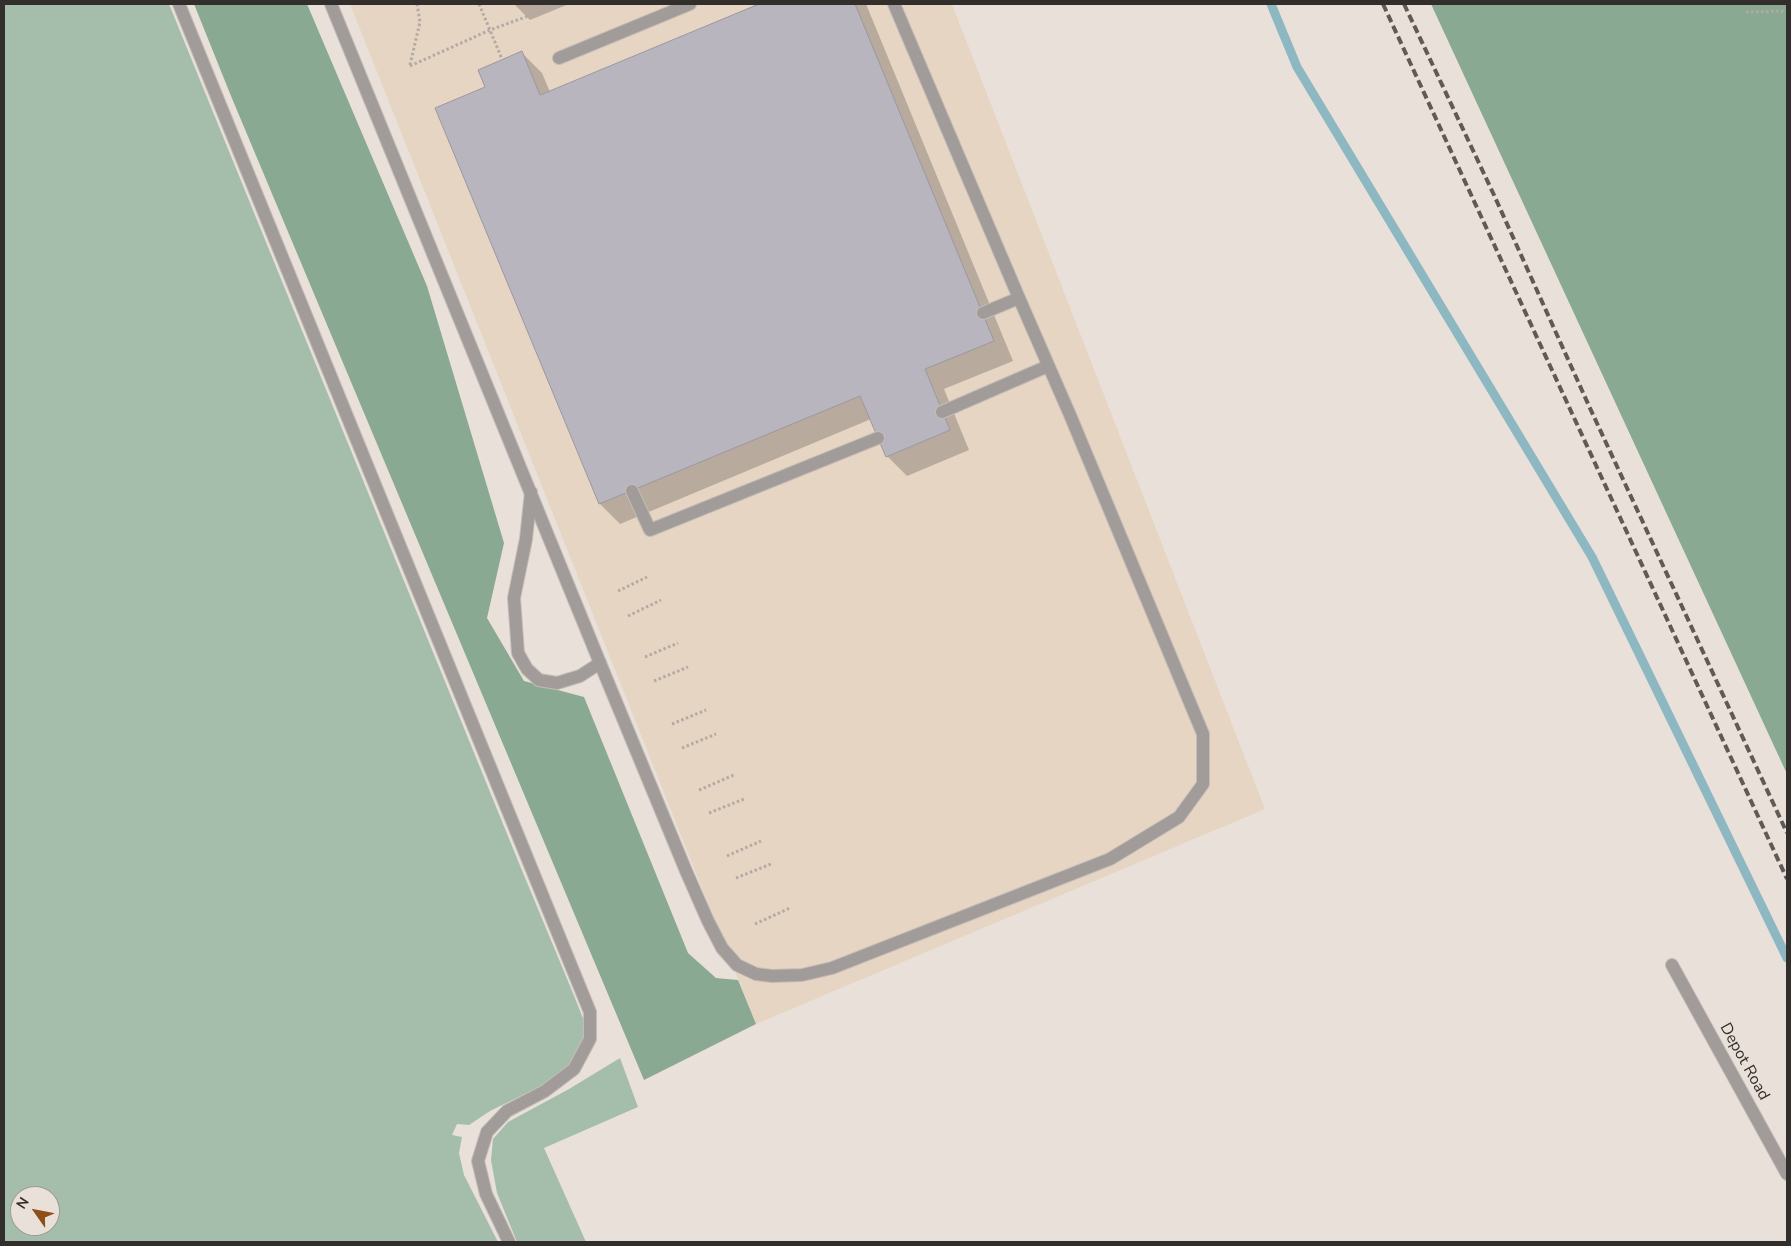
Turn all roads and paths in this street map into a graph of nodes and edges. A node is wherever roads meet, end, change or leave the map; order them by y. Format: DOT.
graph roads {
  1 [pos="179,4"];
  2 [pos="331,4"];
  3 [pos="417,4"];
  4 [pos="479,4"];
  5 [pos="561,4"];
  6 [pos="690,4"];
  7 [pos="894,4"];
  8 [pos="1787,11"];
  9 [pos="1746,12"];
  10 [pos="490,30"];
  11 [pos="559,58"];
  12 [pos="502,59"];
  13 [pos="1019,298"];
  14 [pos="983,314"];
  15 [pos="1048,366"];
  16 [pos="942,412"];
  17 [pos="878,438"];
  18 [pos="632,491"];
  19 [pos="531,492"];
  20 [pos="647,577"];
  21 [pos="618,591"];
  22 [pos="661,600"];
  23 [pos="628,616"];
  24 [pos="678,643"];
  25 [pos="645,658"];
  26 [pos="600,663"];
  27 [pos="688,667"];
  28 [pos="654,681"];
  29 [pos="706,710"];
  30 [pos="672,724"];
  31 [pos="716,734"];
  32 [pos="682,748"];
  33 [pos="734,775"];
  34 [pos="699,790"];
  35 [pos="744,799"];
  36 [pos="709,813"];
  37 [pos="761,841"];
  38 [pos="727,856"];
  39 [pos="771,864"];
  40 [pos="736,878"];
  41 [pos="790,908"];
  42 [pos="755,924"];
  43 [pos="1672,965"];
  44 [pos="1787,1174"];
  45 [pos="509,1242"];
  1 -- 45 [label="street"];
  2 -- 19 [label="street"];
  3 -- 10 [label="path"];
  4 -- 10 [label="path"];
  5 -- 10 [label="path"];
  6 -- 11 [label="street"];
  7 -- 13 [label="street"];
  8 -- 9 [label="path"];
  10 -- 12 [label="path"];
  13 -- 14 [label="street"];
  13 -- 15 [label="street"];
  15 -- 16 [label="street"];
  15 -- 26 [label="street"];
  17 -- 18 [label="street"];
  19 -- 26 [label="street"];
  19 -- 26 [label="street"];
  20 -- 21 [label="path"];
  22 -- 23 [label="path"];
  24 -- 25 [label="path"];
  27 -- 28 [label="path"];
  29 -- 30 [label="path"];
  31 -- 32 [label="path"];
  33 -- 34 [label="path"];
  35 -- 36 [label="path"];
  37 -- 38 [label="path"];
  39 -- 40 [label="path"];
  41 -- 42 [label="path"];
  43 -- 44 [label="street, Depot Road"];
}
